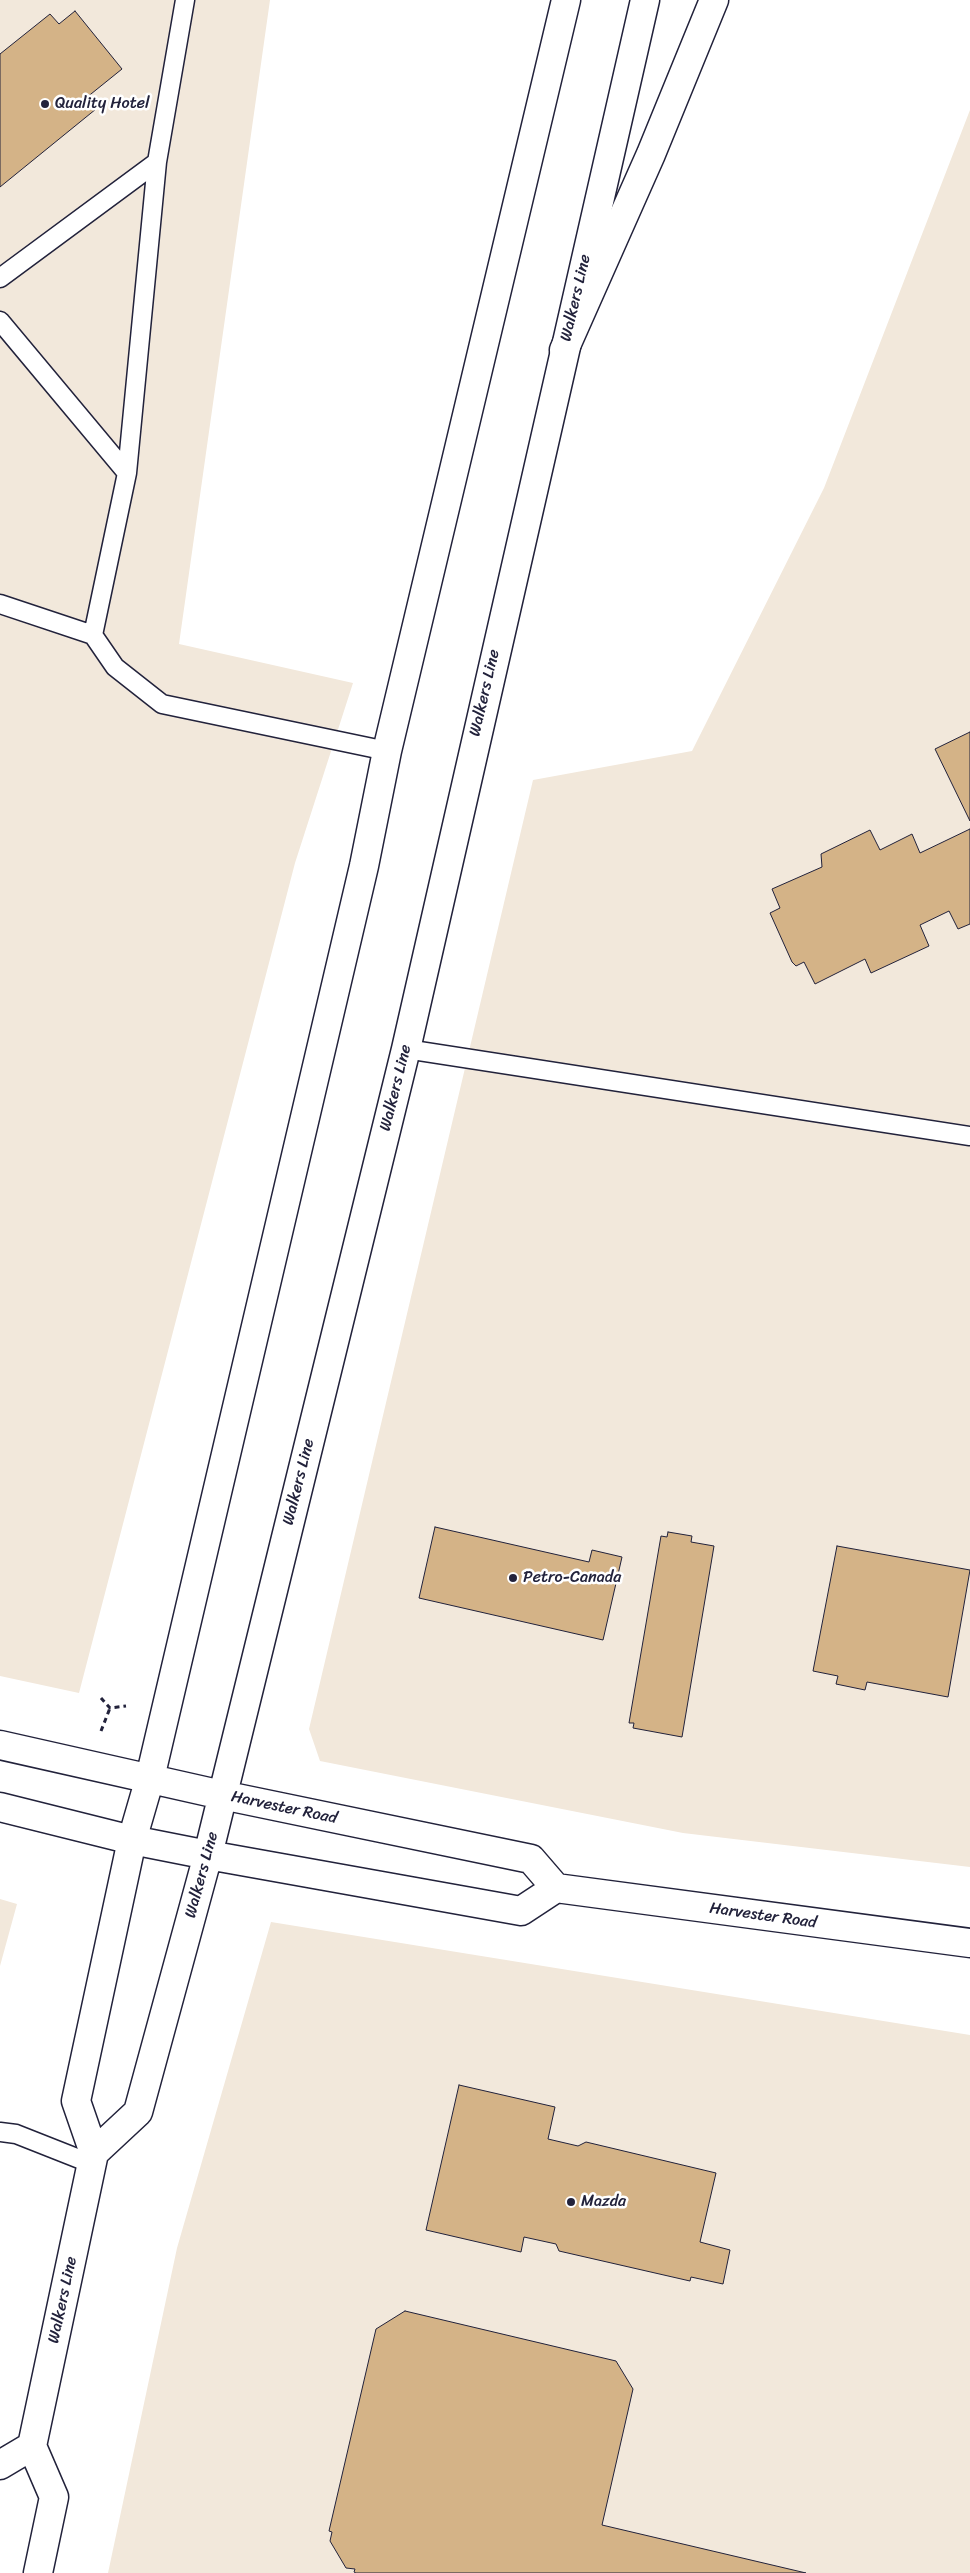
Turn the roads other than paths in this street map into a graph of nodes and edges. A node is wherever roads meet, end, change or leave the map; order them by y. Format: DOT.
graph roads {
  1 [pos="185,0"];
  2 [pos="566,0"];
  3 [pos="645,0"];
  4 [pos="714,0"];
  5 [pos="157,162"];
  6 [pos="0,278"];
  7 [pos="0,321"];
  8 [pos="564,350"];
  9 [pos="127,473"];
  10 [pos="0,604"];
  11 [pos="92,635"];
  12 [pos="387,751"];
  13 [pos="406,1049"];
  14 [pos="970,1136"];
  15 [pos="0,1745"];
  16 [pos="150,1778"];
  17 [pos="222,1795"];
  18 [pos="0,1807"];
  19 [pos="132,1840"];
  20 [pos="208,1855"];
  21 [pos="556,1888"];
  22 [pos="970,1943"];
  23 [pos="0,2132"];
  24 [pos="93,2159"];
  25 [pos="32,2446"];
  26 [pos="0,2465"];
  27 [pos="38,2573"];
  1 -- 5 [label="lane"];
  2 -- 12 [label="main road"];
  3 -- 8 [label="main road, Walkers Line"];
  4 -- 8 [label="main road"];
  5 -- 6 [label="lane"];
  5 -- 9 [label="lane"];
  7 -- 9 [label="lane"];
  8 -- 13 [label="main road, Walkers Line"];
  9 -- 11 [label="lane"];
  10 -- 11 [label="lane"];
  11 -- 12 [label="lane"];
  12 -- 16 [label="main road"];
  13 -- 14 [label="lane"];
  13 -- 17 [label="main road, Walkers Line"];
  15 -- 16 [label="main road, Harvester Road"];
  16 -- 17 [label="main road, Harvester Road"];
  16 -- 19 [label="main road"];
  17 -- 20 [label="main road, Walkers Line"];
  17 -- 21 [label="main road, Harvester Road"];
  18 -- 19 [label="main road"];
  19 -- 20 [label="main road"];
  19 -- 24 [label="main road"];
  20 -- 21 [label="main road"];
  20 -- 24 [label="main road, Walkers Line"];
  21 -- 22 [label="main road, Harvester Road"];
  23 -- 24 [label="lane"];
  24 -- 25 [label="main road, Walkers Line"];
  25 -- 26 [label="main road"];
  25 -- 27 [label="main road"];
}
